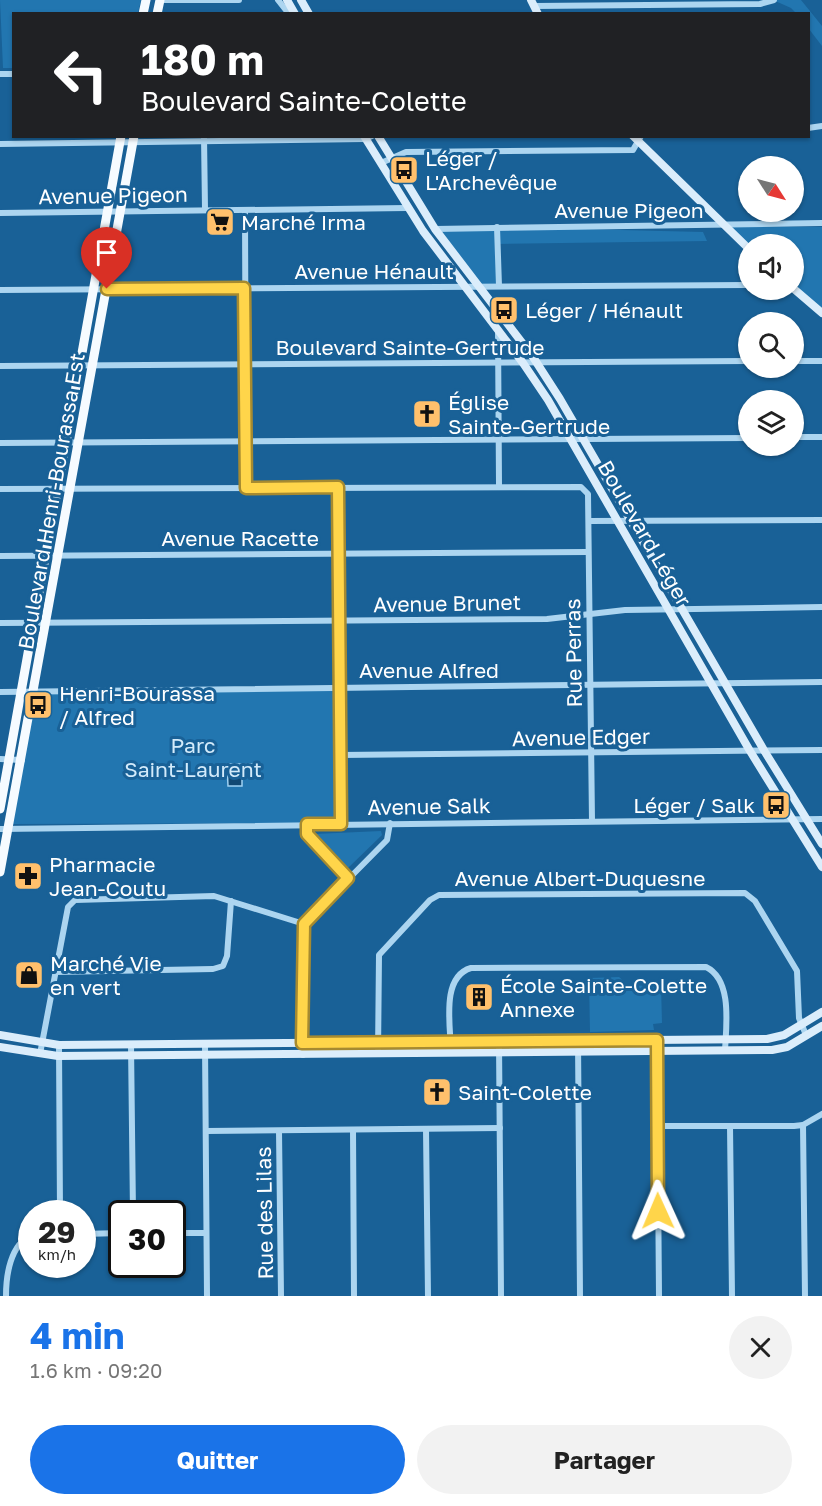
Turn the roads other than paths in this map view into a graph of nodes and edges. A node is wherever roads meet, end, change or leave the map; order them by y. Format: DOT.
graph roads {
  1 [pos="161,0"];
  2 [pos="239,0"];
  3 [pos="278,0"];
  4 [pos="774,0"];
  5 [pos="534,6"];
  6 [pos="287,12"];
  7 [pos="286,138"];
  8 [pos="368,138"];
  9 [pos="379,138"];
  10 [pos="637,138"];
  11 [pos="204,139"];
  12 [pos="120,140"];
  13 [pos="134,140"];
  14 [pos="0,144"];
  15 [pos="390,157"];
  16 [pos="381,163"];
  17 [pos="407,208"];
  18 [pos="205,210"];
  19 [pos="245,210"];
  20 [pos="107,212"];
  21 [pos="121,212"];
  22 [pos="0,213"];
  23 [pos="822,224"];
  24 [pos="723,225"];
  25 [pos="497,227"];
  26 [pos="435,229"];
  27 [pos="738,239"];
  28 [pos="738,285"];
  29 [pos="479,286"];
  30 [pos="499,286"];
  31 [pos="465,287"];
  32 [pos="244,288"];
  33 [pos="107,289"];
  34 [pos="0,290"];
  35 [pos="93,290"];
  36 [pos="804,298"];
  37 [pos="822,313"];
  38 [pos="498,330"];
  39 [pos="738,361"];
  40 [pos="804,361"];
  41 [pos="822,361"];
  42 [pos="536,362"];
  43 [pos="497,363"];
  44 [pos="523,363"];
  45 [pos="245,365"];
  46 [pos="0,366"];
  47 [pos="80,366"];
  48 [pos="93,366"];
  49 [pos="822,437"];
  50 [pos="738,438"];
  51 [pos="804,438"];
  52 [pos="570,439"];
  53 [pos="498,440"];
  54 [pos="585,440"];
  55 [pos="246,441"];
  56 [pos="66,442"];
  57 [pos="80,442"];
  58 [pos="0,443"];
  59 [pos="499,485"];
  60 [pos="338,487"];
  61 [pos="246,488"];
  62 [pos="0,489"];
  63 [pos="58,489"];
  64 [pos="71,489"];
  65 [pos="588,520"];
  66 [pos="822,520"];
  67 [pos="617,521"];
  68 [pos="632,521"];
  69 [pos="588,552"];
  70 [pos="338,554"];
  71 [pos="59,555"];
  72 [pos="0,556"];
  73 [pos="46,556"];
  74 [pos="822,607"];
  75 [pos="669,609"];
  76 [pos="683,609"];
  77 [pos="589,614"];
  78 [pos="339,621"];
  79 [pos="0,623"];
  80 [pos="33,623"];
  81 [pos="48,623"];
  82 [pos="822,682"];
  83 [pos="712,684"];
  84 [pos="726,684"];
  85 [pos="590,686"];
  86 [pos="340,688"];
  87 [pos="35,690"];
  88 [pos="21,691"];
  89 [pos="0,692"];
  90 [pos="822,750"];
  91 [pos="750,751"];
  92 [pos="765,752"];
  93 [pos="590,753"];
  94 [pos="340,755"];
  95 [pos="4,759"];
  96 [pos="22,760"];
  97 [pos="0,809"];
  98 [pos="792,819"];
  99 [pos="807,819"];
  100 [pos="822,819"];
  101 [pos="592,821"];
  102 [pos="390,823"];
  103 [pos="307,824"];
  104 [pos="341,824"];
  105 [pos="4,829"];
  106 [pos="822,844"];
  107 [pos="822,867"];
  108 [pos="0,872"];
  109 [pos="348,878"];
  110 [pos="231,901"];
  111 [pos="304,924"];
  112 [pos="55,972"];
  113 [pos="822,1013"];
  114 [pos="800,1025"];
  115 [pos="822,1026"];
  116 [pos="0,1035"];
  117 [pos="806,1035"];
  118 [pos="726,1039"];
  119 [pos="578,1040"];
  120 [pos="657,1040"];
  121 [pos="499,1041"];
  122 [pos="378,1042"];
  123 [pos="451,1042"];
  124 [pos="42,1043"];
  125 [pos="302,1043"];
  126 [pos="131,1044"];
  127 [pos="205,1044"];
  128 [pos="59,1045"];
  129 [pos="0,1047"];
  130 [pos="657,1051"];
  131 [pos="725,1051"];
  132 [pos="500,1052"];
  133 [pos="578,1052"];
  134 [pos="451,1053"];
  135 [pos="40,1054"];
  136 [pos="378,1054"];
  137 [pos="303,1055"];
  138 [pos="58,1056"];
  139 [pos="132,1056"];
  140 [pos="205,1056"];
  141 [pos="822,1114"];
  142 [pos="803,1125"];
  143 [pos="657,1126"];
  144 [pos="730,1126"];
  145 [pos="500,1128"];
  146 [pos="353,1130"];
  147 [pos="426,1130"];
  148 [pos="206,1131"];
  149 [pos="279,1131"];
  150 [pos="60,1200"];
  151 [pos="133,1200"];
  152 [pos="186,1233"];
  153 [pos="206,1233"];
  154 [pos="18,1249"];
  155 [pos="6,1296"];
  156 [pos="207,1296"];
  157 [pos="281,1296"];
  158 [pos="354,1296"];
  159 [pos="428,1296"];
  160 [pos="501,1296"];
  161 [pos="580,1296"];
  162 [pos="659,1296"];
  163 [pos="732,1296"];
  164 [pos="805,1296"];
  1 -- 2 [label="street"];
  3 -- 6 [label="street"];
  4 -- 5 [label="street"];
  7 -- 11 [label="street"];
  8 -- 16 [label="street, Boulevard Léger"];
  9 -- 15 [label="street, Boulevard Léger"];
  10 -- 15 [label="street"];
  10 -- 24 [label="street"];
  11 -- 13 [label="street"];
  11 -- 18 [label="street"];
  12 -- 13 [label="street"];
  12 -- 14 [label="street"];
  12 -- 20 [label="main road, Boulevard Henri-Bourassa Est"];
  13 -- 21 [label="main road, Boulevard Henri-Bourassa Est"];
  15 -- 16 [label="street"];
  15 -- 26 [label="street, Boulevard Léger"];
  16 -- 17 [label="street, Boulevard Léger"];
  17 -- 19 [label="street, Avenue Pigeon"];
  17 -- 31 [label="street, Boulevard Léger"];
  18 -- 19 [label="street, Avenue Pigeon"];
  18 -- 21 [label="street, Avenue Pigeon"];
  19 -- 32 [label="street"];
  20 -- 21 [label="street, Avenue Pigeon"];
  20 -- 22 [label="street, Avenue Pigeon"];
  20 -- 35 [label="main road, Boulevard Henri-Bourassa Est"];
  21 -- 33 [label="main road, Boulevard Henri-Bourassa Est"];
  23 -- 24 [label="street, Avenue Pigeon"];
  24 -- 25 [label="street, Avenue Pigeon"];
  24 -- 27 [label="street"];
  25 -- 26 [label="street, Avenue Pigeon"];
  25 -- 30 [label="street"];
  26 -- 29 [label="street, Boulevard Léger"];
  28 -- 30 [label="street, Avenue Hénault"];
  29 -- 30 [label="street, Avenue Hénault"];
  29 -- 31 [label="street, Avenue Hénault"];
  29 -- 42 [label="street, Boulevard Léger"];
  31 -- 32 [label="street, Avenue Hénault"];
  31 -- 38 [label="street, Boulevard Léger"];
  32 -- 33 [label="street, Avenue Hénault"];
  32 -- 45 [label="street"];
  33 -- 35 [label="street, Avenue Hénault"];
  33 -- 48 [label="main road, Boulevard Henri-Bourassa Est"];
  34 -- 35 [label="street, Avenue Hénault"];
  35 -- 47 [label="main road, Boulevard Henri-Bourassa Est"];
  36 -- 37 [label="street"];
  38 -- 43 [label="street"];
  38 -- 44 [label="street, Boulevard Léger"];
  39 -- 42 [label="street, Boulevard Sainte-Gertrude"];
  40 -- 41 [label="street"];
  42 -- 44 [label="street, Boulevard Sainte-Gertrude"];
  42 -- 54 [label="street, Boulevard Léger"];
  43 -- 44 [label="street, Boulevard Sainte-Gertrude"];
  43 -- 45 [label="street, Boulevard Sainte-Gertrude"];
  43 -- 53 [label="street"];
  44 -- 52 [label="street, Boulevard Léger"];
  45 -- 48 [label="street, Boulevard Sainte-Gertrude"];
  45 -- 55 [label="street"];
  46 -- 47 [label="street, Boulevard Sainte-Gertrude"];
  47 -- 48 [label="street, Boulevard Sainte-Gertrude"];
  47 -- 56 [label="main road, Boulevard Henri-Bourassa Est"];
  48 -- 57 [label="main road, Boulevard Henri-Bourassa Est"];
  49 -- 51 [label="street"];
  50 -- 54 [label="street"];
  52 -- 53 [label="street"];
  52 -- 54 [label="street"];
  52 -- 67 [label="street, Boulevard Léger"];
  53 -- 55 [label="street"];
  53 -- 59 [label="street"];
  54 -- 68 [label="street, Boulevard Léger"];
  55 -- 57 [label="street"];
  55 -- 61 [label="street"];
  56 -- 57 [label="street"];
  56 -- 58 [label="street"];
  56 -- 63 [label="main road, Boulevard Henri-Bourassa Est"];
  57 -- 64 [label="main road, Boulevard Henri-Bourassa Est"];
  59 -- 60 [label="street"];
  59 -- 65 [label="street, Rue Perras"];
  60 -- 61 [label="street"];
  60 -- 70 [label="street"];
  61 -- 64 [label="street"];
  62 -- 63 [label="street"];
  63 -- 64 [label="street"];
  63 -- 73 [label="main road, Boulevard Henri-Bourassa Est"];
  64 -- 71 [label="main road, Boulevard Henri-Bourassa Est"];
  65 -- 67 [label="street"];
  65 -- 69 [label="street, Rue Perras"];
  66 -- 68 [label="street"];
  67 -- 68 [label="street"];
  67 -- 75 [label="street, Boulevard Léger"];
  68 -- 76 [label="street, Boulevard Léger"];
  69 -- 70 [label="street, Avenue Racette"];
  69 -- 77 [label="street, Rue Perras"];
  70 -- 71 [label="street, Avenue Racette"];
  70 -- 78 [label="street"];
  71 -- 73 [label="street, Avenue Racette"];
  71 -- 81 [label="main road, Boulevard Henri-Bourassa Est"];
  72 -- 73 [label="street, Avenue Racette"];
  73 -- 80 [label="main road, Boulevard Henri-Bourassa Est"];
  74 -- 76 [label="street, Avenue Brunet"];
  75 -- 76 [label="street, Avenue Brunet"];
  75 -- 77 [label="street, Avenue Brunet"];
  75 -- 83 [label="street, Boulevard Léger"];
  76 -- 84 [label="street, Boulevard Léger"];
  77 -- 78 [label="street, Avenue Brunet"];
  77 -- 85 [label="street, Rue Perras"];
  78 -- 81 [label="street, Avenue Brunet"];
  78 -- 86 [label="street"];
  79 -- 80 [label="street, Avenue Brunet"];
  80 -- 81 [label="street, Avenue Brunet"];
  80 -- 88 [label="main road, Boulevard Henri-Bourassa Est"];
  81 -- 87 [label="main road, Boulevard Henri-Bourassa Est"];
  82 -- 84 [label="street, Avenue Alfred"];
  83 -- 84 [label="street, Avenue Alfred"];
  83 -- 85 [label="street, Avenue Alfred"];
  83 -- 91 [label="street, Boulevard Léger"];
  84 -- 92 [label="street, Boulevard Léger"];
  85 -- 86 [label="street, Avenue Alfred"];
  85 -- 93 [label="street, Rue Perras"];
  86 -- 87 [label="street, Avenue Alfred"];
  86 -- 94 [label="street"];
  87 -- 88 [label="street, Avenue Alfred"];
  87 -- 96 [label="main road, Boulevard Henri-Bourassa Est"];
  88 -- 89 [label="street, Avenue Alfred"];
  88 -- 95 [label="main road, Boulevard Henri-Bourassa Est"];
  90 -- 92 [label="street, Avenue Edger"];
  91 -- 92 [label="street, Avenue Edger"];
  91 -- 93 [label="street, Avenue Edger"];
  91 -- 98 [label="street, Boulevard Léger"];
  92 -- 99 [label="street, Boulevard Léger"];
  93 -- 94 [label="street, Avenue Edger"];
  93 -- 101 [label="street, Rue Perras"];
  94 -- 104 [label="street"];
  95 -- 96 [label="street"];
  95 -- 97 [label="main road, Boulevard Henri-Bourassa Est"];
  96 -- 105 [label="main road, Boulevard Henri-Bourassa Est"];
  98 -- 99 [label="street, Avenue Salk"];
  98 -- 101 [label="street, Avenue Salk"];
  98 -- 107 [label="street, Boulevard Léger"];
  99 -- 100 [label="street, Avenue Salk"];
  99 -- 106 [label="street, Boulevard Léger"];
  101 -- 102 [label="street, Avenue Salk"];
  102 -- 104 [label="street, Avenue Salk"];
  102 -- 109 [label="street"];
  103 -- 104 [label="street, Avenue Salk"];
  103 -- 105 [label="street, Avenue Salk"];
  103 -- 109 [label="street"];
  105 -- 108 [label="main road, Boulevard Henri-Bourassa Est"];
  109 -- 111 [label="street"];
  110 -- 111 [label="street"];
  110 -- 112 [label="street"];
  110 -- 112 [label="street"];
  111 -- 125 [label="street"];
  112 -- 124 [label="street"];
  113 -- 114 [label="street"];
  114 -- 117 [label="street, Avenue Albert-Duquesne"];
  114 -- 118 [label="street"];
  114 -- 122 [label="street, Avenue Albert-Duquesne"];
  115 -- 117 [label="street"];
  116 -- 124 [label="street"];
  117 -- 131 [label="street"];
  118 -- 120 [label="street"];
  118 -- 123 [label="street"];
  118 -- 131 [label="street"];
  119 -- 120 [label="street"];
  119 -- 121 [label="street"];
  119 -- 133 [label="street"];
  120 -- 130 [label="street"];
  121 -- 123 [label="street"];
  121 -- 132 [label="street"];
  122 -- 123 [label="street"];
  122 -- 125 [label="street"];
  122 -- 136 [label="street, Avenue Albert-Duquesne"];
  123 -- 134 [label="street"];
  124 -- 128 [label="street"];
  124 -- 135 [label="street"];
  125 -- 127 [label="street"];
  125 -- 137 [label="street"];
  126 -- 127 [label="street"];
  126 -- 128 [label="street"];
  126 -- 139 [label="street"];
  127 -- 140 [label="street"];
  128 -- 138 [label="street"];
  129 -- 135 [label="street"];
  130 -- 131 [label="street"];
  130 -- 133 [label="street"];
  130 -- 143 [label="street"];
  132 -- 133 [label="street"];
  132 -- 134 [label="street"];
  132 -- 145 [label="street"];
  133 -- 161 [label="street"];
  134 -- 136 [label="street"];
  135 -- 138 [label="street"];
  136 -- 137 [label="street"];
  137 -- 140 [label="street"];
  138 -- 139 [label="street"];
  138 -- 150 [label="street"];
  139 -- 140 [label="street"];
  139 -- 151 [label="street"];
  140 -- 148 [label="street"];
  141 -- 142 [label="street"];
  142 -- 144 [label="street"];
  142 -- 164 [label="street"];
  143 -- 144 [label="street"];
  143 -- 162 [label="street"];
  144 -- 163 [label="street"];
  145 -- 147 [label="street"];
  145 -- 160 [label="street"];
  146 -- 147 [label="street"];
  146 -- 149 [label="street"];
  146 -- 158 [label="street"];
  147 -- 159 [label="street"];
  148 -- 149 [label="street"];
  148 -- 153 [label="street"];
  149 -- 157 [label="street, Rue des Lilas"];
  152 -- 153 [label="street"];
  153 -- 156 [label="street"];
  154 -- 155 [label="street"];
}
